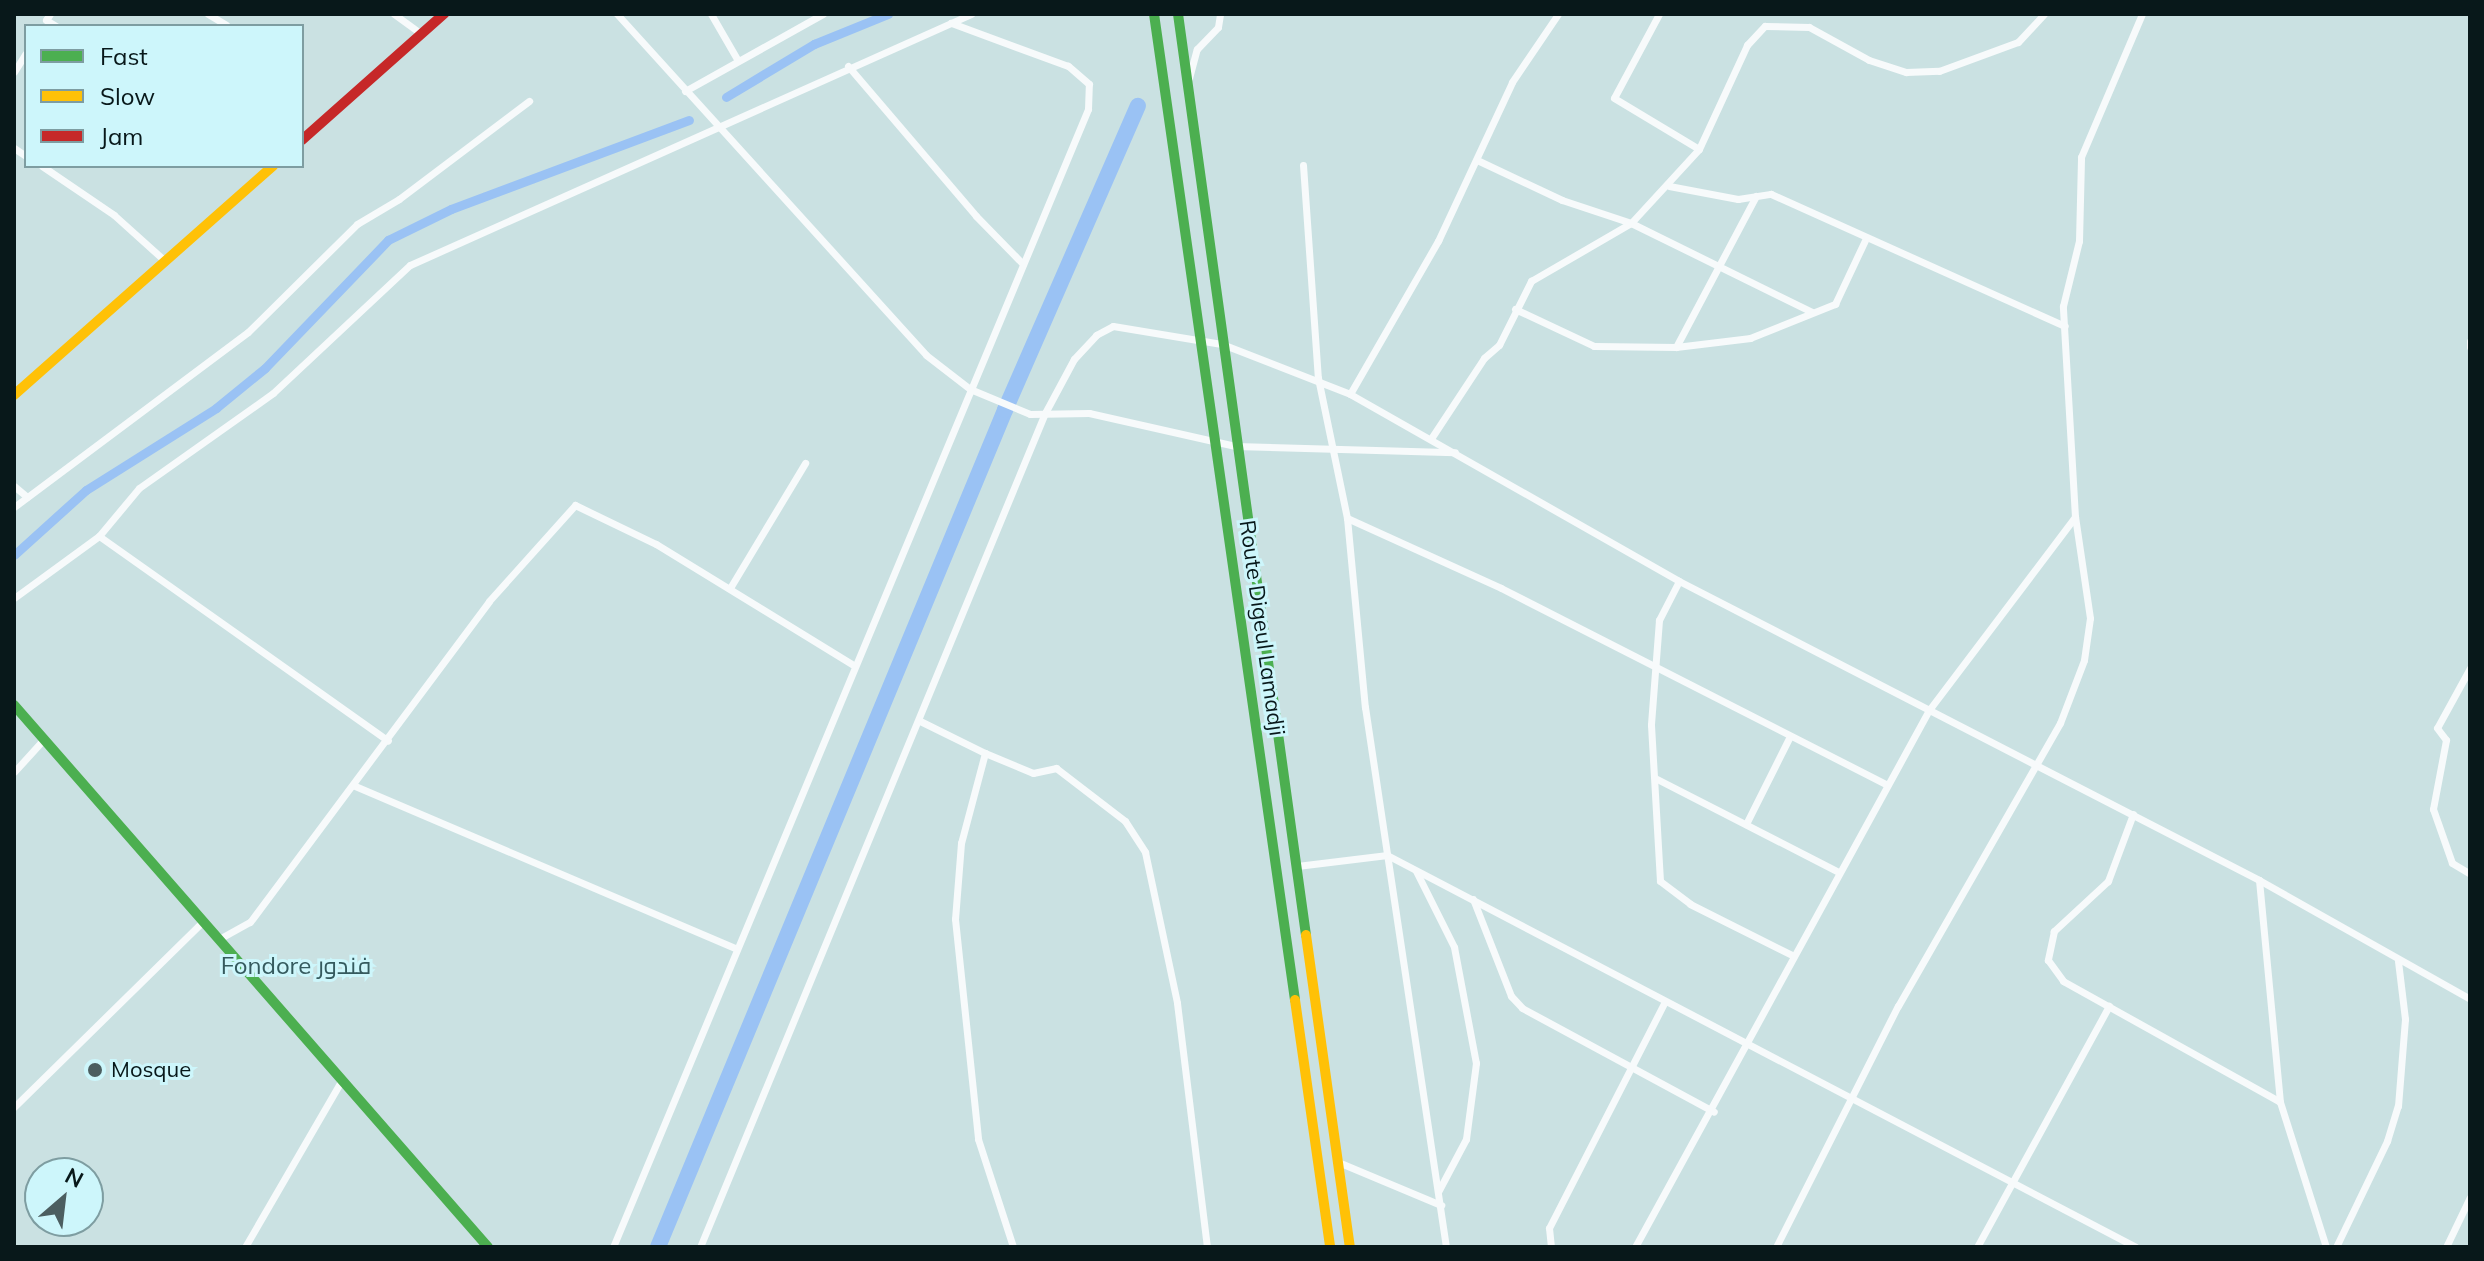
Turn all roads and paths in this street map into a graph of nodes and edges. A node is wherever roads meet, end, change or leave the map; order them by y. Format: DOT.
graph roads {
  1 [pos="394,14"];
  2 [pos="444,14"];
  3 [pos="617,14"];
  4 [pos="711,14"];
  5 [pos="823,14"];
  6 [pos="971,14"];
  7 [pos="1154,14"];
  8 [pos="1178,14"];
  9 [pos="1220,14"];
  10 [pos="1558,14"];
  11 [pos="1659,14"];
  12 [pos="2044,14"];
  13 [pos="2142,14"];
  14 [pos="951,23"];
  15 [pos="422,34"];
  16 [pos="737,59"];
  17 [pos="848,66"];
  18 [pos="1188,80"];
  19 [pos="685,91"];
  20 [pos="529,101"];
  21 [pos="717,129"];
  22 [pos="304,138"];
  23 [pos="1699,149"];
  24 [pos="1477,160"];
  25 [pos="1303,165"];
  26 [pos="45,168"];
  27 [pos="268,168"];
  28 [pos="1669,186"];
  29 [pos="1756,196"];
  30 [pos="1631,223"];
  31 [pos="1866,238"];
  32 [pos="165,261"];
  33 [pos="1023,264"];
  34 [pos="1720,267"];
  35 [pos="1515,309"];
  36 [pos="1812,312"];
  37 [pos="2065,326"];
  38 [pos="1201,339"];
  39 [pos="2470,341"];
  40 [pos="1222,344"];
  41 [pos="1676,347"];
  42 [pos="2470,347"];
  43 [pos="1318,378"];
  44 [pos="970,389"];
  45 [pos="1350,394"];
  46 [pos="14,395"];
  47 [pos="1045,413"];
  48 [pos="1432,437"];
  49 [pos="1215,442"];
  50 [pos="1235,446"];
  51 [pos="1335,450"];
  52 [pos="1457,452"];
  53 [pos="805,463"];
  54 [pos="14,486"];
  55 [pos="27,497"];
  56 [pos="14,507"];
  57 [pos="2075,517"];
  58 [pos="1347,518"];
  59 [pos="99,536"];
  60 [pos="1679,581"];
  61 [pos="730,588"];
  62 [pos="14,598"];
  63 [pos="852,664"];
  64 [pos="2470,668"];
  65 [pos="1655,669"];
  66 [pos="14,705"];
  67 [pos="1929,710"];
  68 [pos="920,721"];
  69 [pos="1790,736"];
  70 [pos="44,739"];
  71 [pos="388,741"];
  72 [pos="985,753"];
  73 [pos="2033,763"];
  74 [pos="14,772"];
  75 [pos="1655,778"];
  76 [pos="1887,785"];
  77 [pos="355,786"];
  78 [pos="2133,814"];
  79 [pos="1746,824"];
  80 [pos="1387,855"];
  81 [pos="1297,866"];
  82 [pos="1416,871"];
  83 [pos="1839,872"];
  84 [pos="2470,874"];
  85 [pos="2259,880"];
  86 [pos="1473,899"];
  87 [pos="203,921"];
  88 [pos="219,939"];
  89 [pos="735,948"];
  90 [pos="1794,956"];
  91 [pos="2398,961"];
  92 [pos="2470,996"];
  93 [pos="1664,1003"];
  94 [pos="2109,1006"];
  95 [pos="1746,1048"];
  96 [pos="1631,1068"];
  97 [pos="342,1080"];
  98 [pos="1848,1099"];
  99 [pos="2280,1102"];
  100 [pos="14,1107"];
  101 [pos="1714,1112"];
  102 [pos="1338,1162"];
  103 [pos="2012,1184"];
  104 [pos="1439,1190"];
  105 [pos="2470,1197"];
  106 [pos="1441,1205"];
  107 [pos="245,1247"];
  108 [pos="488,1247"];
  109 [pos="613,1247"];
  110 [pos="700,1247"];
  111 [pos="1013,1247"];
  112 [pos="1207,1247"];
  113 [pos="1330,1247"];
  114 [pos="1350,1247"];
  115 [pos="1446,1247"];
  116 [pos="1551,1247"];
  117 [pos="1635,1247"];
  118 [pos="1776,1247"];
  119 [pos="1977,1247"];
  120 [pos="2136,1247"];
  121 [pos="2326,1247"];
  122 [pos="2336,1247"];
  123 [pos="2446,1247"];
  1 -- 15 [label="street"];
  2 -- 15 [label="main road"];
  3 -- 19 [label="street"];
  4 -- 16 [label="street"];
  5 -- 16 [label="street"];
  6 -- 14 [label="street"];
  7 -- 38 [label="main road, Route Digeul Lamadji"];
  8 -- 18 [label="main road, Route Digeul Lamadji"];
  9 -- 18 [label="street"];
  10 -- 24 [label="street"];
  11 -- 23 [label="street"];
  12 -- 23 [label="street"];
  13 -- 37 [label="street"];
  14 -- 17 [label="street"];
  14 -- 33 [label="street"];
  15 -- 22 [label="main road"];
  16 -- 19 [label="street"];
  17 -- 21 [label="street"];
  17 -- 33 [label="street"];
  18 -- 40 [label="main road, Route Digeul Lamadji"];
  19 -- 21 [label="street"];
  20 -- 55 [label="street"];
  21 -- 44 [label="street"];
  21 -- 59 [label="street"];
  23 -- 28 [label="street"];
  24 -- 30 [label="street"];
  24 -- 45 [label="street"];
  25 -- 43 [label="street"];
  26 -- 32 [label="street"];
  27 -- 32 [label="main road"];
  28 -- 29 [label="street"];
  28 -- 30 [label="street"];
  29 -- 31 [label="street"];
  29 -- 34 [label="street"];
  30 -- 34 [label="street"];
  30 -- 35 [label="street"];
  31 -- 36 [label="street"];
  31 -- 37 [label="street"];
  32 -- 46 [label="main road"];
  33 -- 44 [label="street"];
  34 -- 36 [label="street"];
  34 -- 41 [label="street"];
  35 -- 41 [label="street"];
  35 -- 48 [label="street"];
  36 -- 41 [label="street"];
  37 -- 57 [label="street"];
  38 -- 40 [label="street"];
  38 -- 47 [label="street"];
  38 -- 49 [label="main road, Route Digeul Lamadji"];
  39 -- 42 [label="street"];
  40 -- 43 [label="street"];
  40 -- 50 [label="main road, Route Digeul Lamadji"];
  43 -- 45 [label="street"];
  43 -- 51 [label="street"];
  44 -- 47 [label="street"];
  44 -- 63 [label="street"];
  45 -- 48 [label="street"];
  47 -- 49 [label="street"];
  47 -- 68 [label="street"];
  48 -- 52 [label="street"];
  49 -- 50 [label="street"];
  49 -- 113 [label="main road, Route Digeul Lamadji"];
  50 -- 51 [label="street"];
  50 -- 81 [label="main road, Route Digeul Lamadji"];
  51 -- 52 [label="street"];
  51 -- 58 [label="street"];
  52 -- 60 [label="street"];
  53 -- 61 [label="street"];
  54 -- 55 [label="street"];
  55 -- 56 [label="street"];
  57 -- 67 [label="street"];
  57 -- 73 [label="street"];
  58 -- 65 [label="street"];
  58 -- 80 [label="street"];
  59 -- 62 [label="street"];
  59 -- 71 [label="street"];
  60 -- 65 [label="street"];
  60 -- 67 [label="street"];
  61 -- 63 [label="street"];
  61 -- 71 [label="street"];
  63 -- 89 [label="street"];
  64 -- 84 [label="street"];
  65 -- 69 [label="street"];
  65 -- 75 [label="street"];
  66 -- 70 [label="main road"];
  67 -- 73 [label="street"];
  67 -- 76 [label="street"];
  68 -- 72 [label="street"];
  68 -- 110 [label="street"];
  69 -- 76 [label="street"];
  69 -- 79 [label="street"];
  70 -- 74 [label="street"];
  70 -- 87 [label="main road"];
  71 -- 77 [label="street"];
  72 -- 111 [label="street"];
  72 -- 112 [label="street"];
  73 -- 78 [label="street"];
  73 -- 98 [label="street"];
  75 -- 79 [label="street"];
  75 -- 90 [label="street"];
  76 -- 83 [label="street"];
  77 -- 88 [label="street"];
  77 -- 89 [label="street"];
  78 -- 85 [label="street"];
  78 -- 94 [label="street"];
  79 -- 83 [label="street"];
  80 -- 81 [label="street"];
  80 -- 82 [label="street"];
  80 -- 104 [label="street"];
  81 -- 102 [label="main road, Route Digeul Lamadji"];
  82 -- 86 [label="street"];
  82 -- 104 [label="street"];
  83 -- 90 [label="street"];
  85 -- 91 [label="street"];
  85 -- 99 [label="street"];
  86 -- 93 [label="street"];
  86 -- 96 [label="street"];
  87 -- 88 [label="main road"];
  87 -- 100 [label="street"];
  88 -- 97 [label="main road"];
  89 -- 109 [label="street"];
  90 -- 95 [label="street"];
  91 -- 92 [label="street"];
  91 -- 122 [label="street"];
  93 -- 95 [label="street"];
  93 -- 96 [label="street"];
  94 -- 99 [label="street"];
  94 -- 103 [label="street"];
  95 -- 98 [label="street"];
  95 -- 101 [label="street"];
  96 -- 101 [label="street"];
  96 -- 116 [label="street"];
  97 -- 107 [label="street"];
  97 -- 108 [label="main road"];
  98 -- 103 [label="street"];
  98 -- 118 [label="street"];
  99 -- 121 [label="street"];
  101 -- 117 [label="street"];
  102 -- 106 [label="street"];
  102 -- 114 [label="main road, Route Digeul Lamadji"];
  103 -- 119 [label="street"];
  103 -- 120 [label="street"];
  104 -- 106 [label="street"];
  105 -- 123 [label="street"];
  106 -- 115 [label="street"];
}
